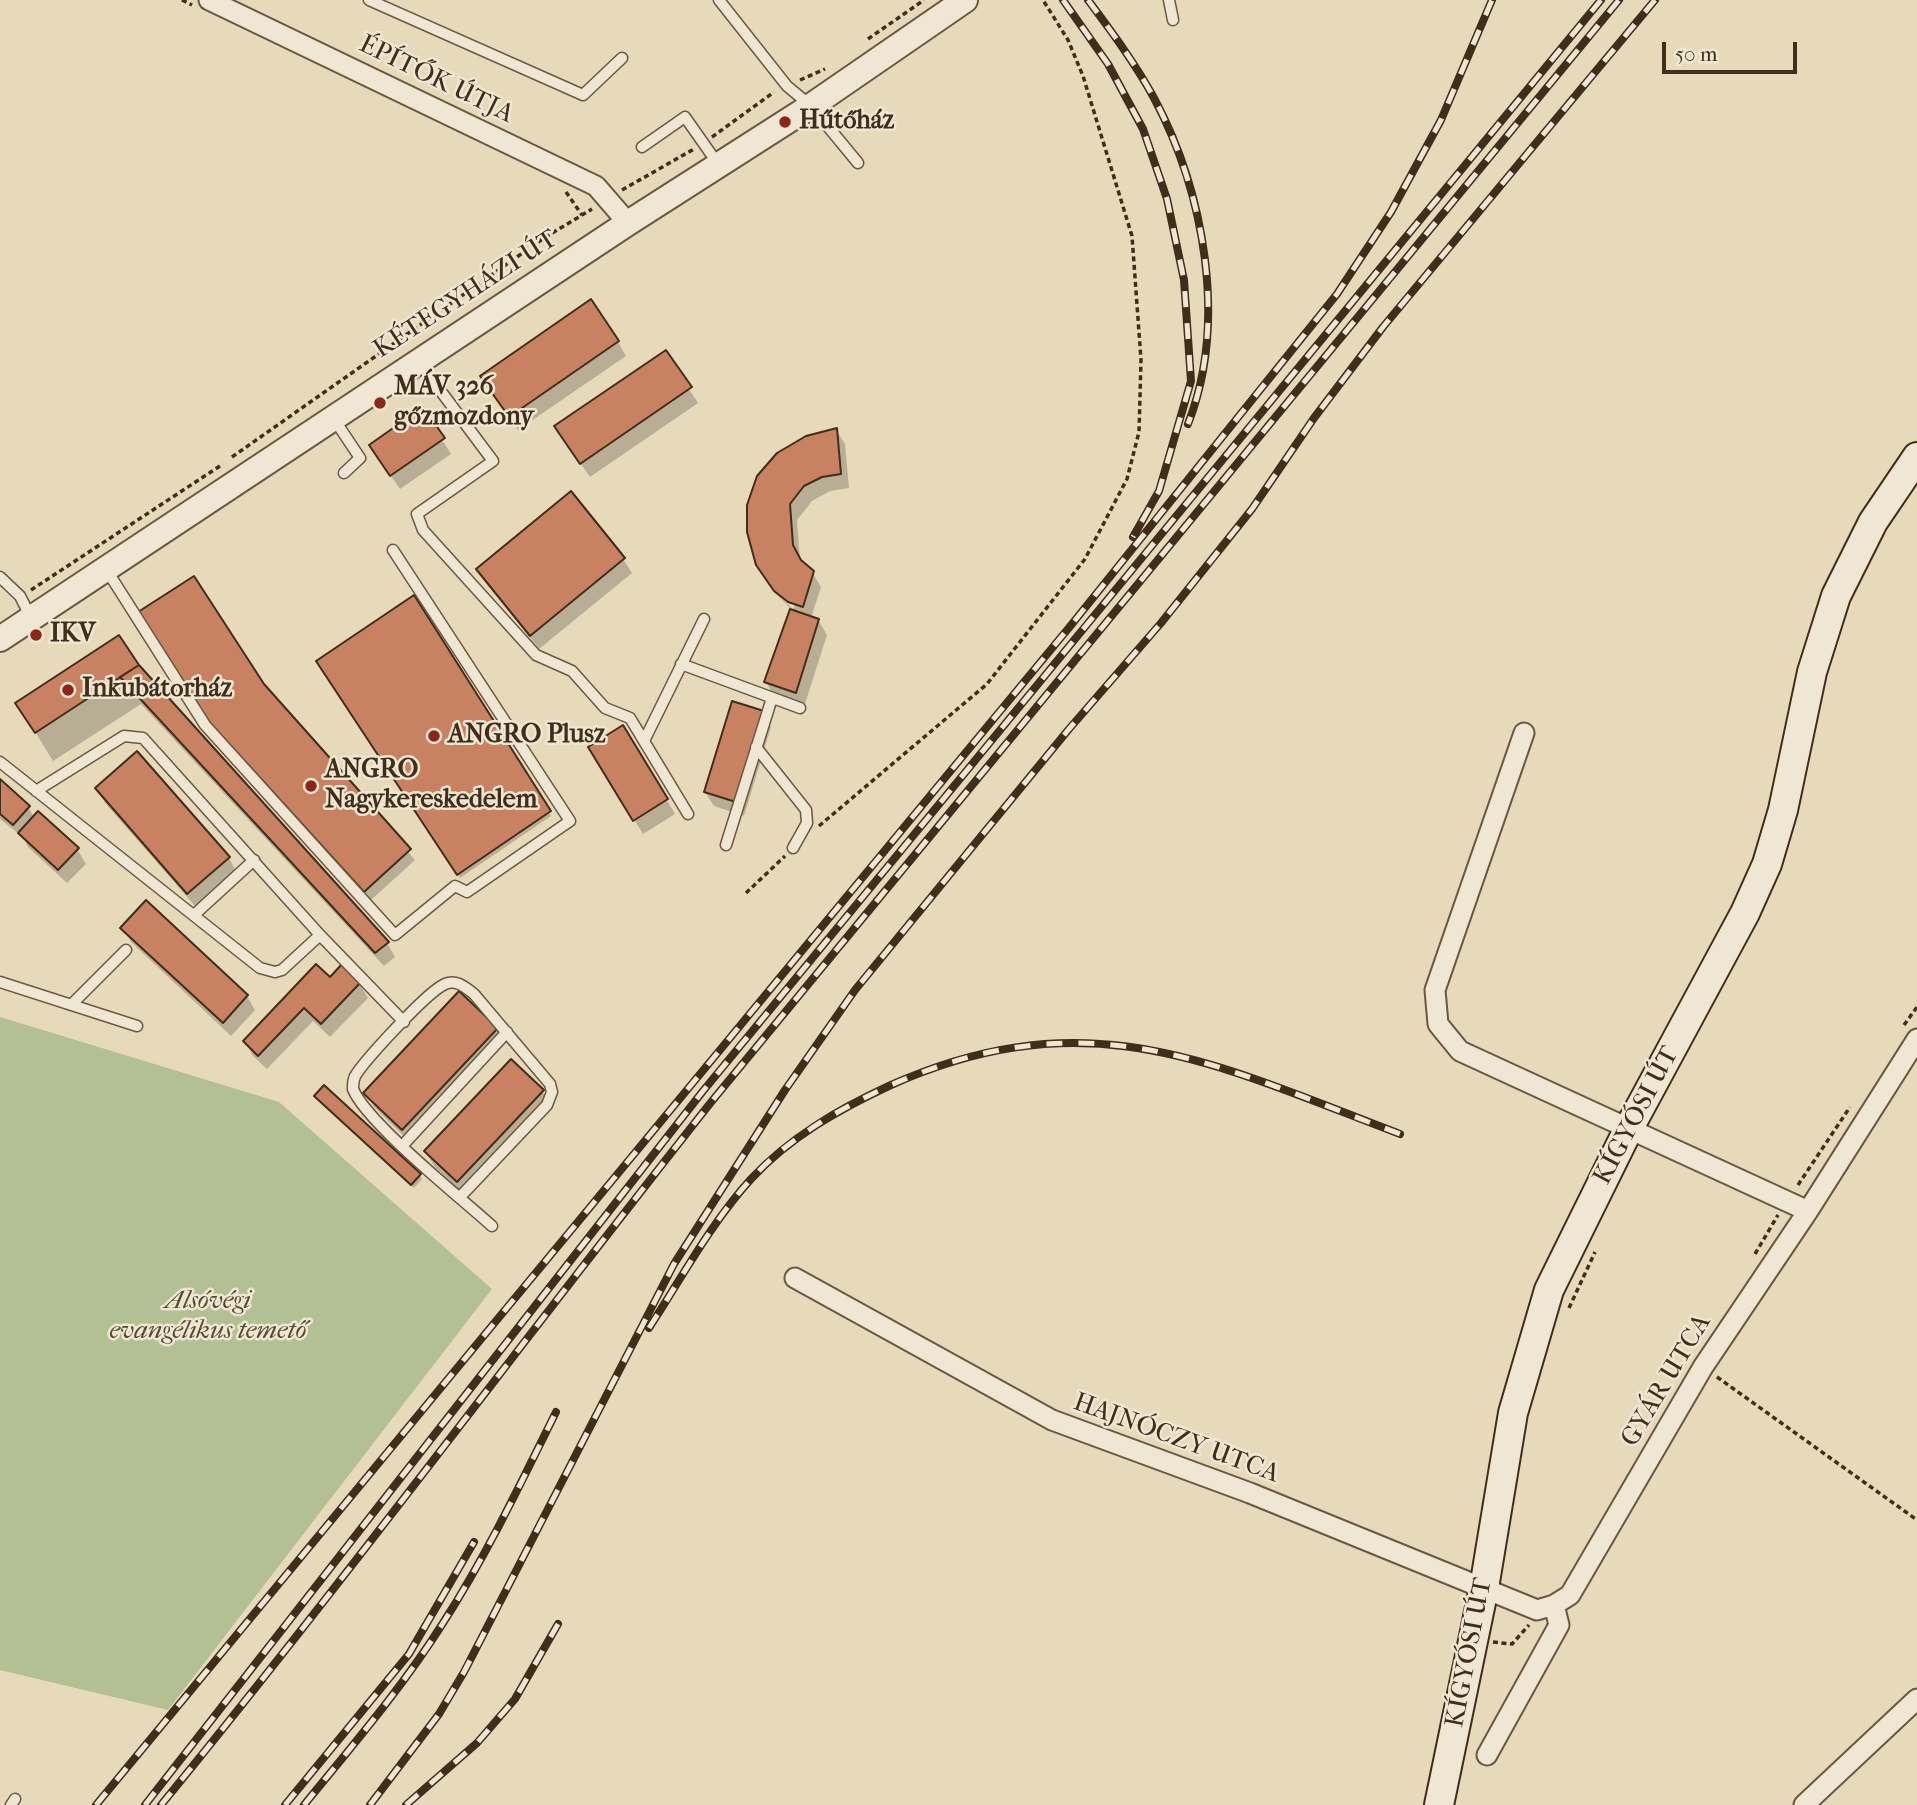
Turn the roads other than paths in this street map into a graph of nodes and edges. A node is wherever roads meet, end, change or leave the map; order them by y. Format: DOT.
graph roads {
  1 [pos="369,0"];
  2 [pos="719,0"];
  3 [pos="965,0"];
  4 [pos="1169,0"];
  5 [pos="221,3"];
  6 [pos="1173,20"];
  7 [pos="622,58"];
  8 [pos="811,106"];
  9 [pos="642,147"];
  10 [pos="858,163"];
  11 [pos="718,164"];
  12 [pos="628,223"];
  13 [pos="419,361"];
  14 [pos="333,418"];
  15 [pos="1917,457"];
  16 [pos="344,473"];
  17 [pos="393,550"];
  18 [pos="106,569"];
  19 [pos="0,577"];
  20 [pos="32,619"];
  21 [pos="704,620"];
  22 [pos="0,639"];
  23 [pos="681,664"];
  24 [pos="772,698"];
  25 [pos="800,708"];
  26 [pos="1524,733"];
  27 [pos="644,741"];
  28 [pos="756,747"];
  29 [pos="0,762"];
  30 [pos="36,791"];
  31 [pos="688,814"];
  32 [pos="726,845"];
  33 [pos="793,848"];
  34 [pos="254,860"];
  35 [pos="194,915"];
  36 [pos="320,935"];
  37 [pos="126,950"];
  38 [pos="0,982"];
  39 [pos="71,1005"];
  40 [pos="404,1022"];
  41 [pos="137,1026"];
  42 [pos="507,1032"];
  43 [pos="1909,1034"];
  44 [pos="1629,1128"];
  45 [pos="403,1144"];
  46 [pos="460,1197"];
  47 [pos="1808,1211"];
  48 [pos="492,1226"];
  49 [pos="796,1278"];
  50 [pos="1484,1588"];
  51 [pos="1546,1607"];
  52 [pos="1917,1699"];
  53 [pos="1487,1755"];
  54 [pos="1440,1805"];
  55 [pos="1804,1805"];
  1 -- 7 [label="lane"];
  2 -- 8 [label="lane"];
  3 -- 8 [label="street, KÉTEGYHÁZI ÚT"];
  4 -- 6 [label="lane"];
  5 -- 12 [label="street, ÉPÍTŐK ÚTJA"];
  8 -- 10 [label="lane"];
  8 -- 11 [label="street, KÉTEGYHÁZI ÚT"];
  9 -- 11 [label="lane"];
  11 -- 12 [label="street, KÉTEGYHÁZI ÚT"];
  12 -- 13 [label="street, KÉTEGYHÁZI ÚT"];
  13 -- 14 [label="street, KÉTEGYHÁZI ÚT"];
  13 -- 27 [label="lane"];
  14 -- 16 [label="lane"];
  14 -- 18 [label="street, KÉTEGYHÁZI ÚT"];
  15 -- 44 [label="main road, KÍGYÓSI ÚT"];
  17 -- 18 [label="lane"];
  18 -- 20 [label="street, KÉTEGYHÁZI ÚT"];
  19 -- 20 [label="lane"];
  20 -- 22 [label="street, KÉTEGYHÁZI ÚT"];
  21 -- 23 [label="lane"];
  23 -- 24 [label="lane"];
  23 -- 27 [label="lane"];
  24 -- 25 [label="lane"];
  24 -- 28 [label="lane"];
  26 -- 44 [label="street"];
  27 -- 31 [label="lane"];
  28 -- 32 [label="lane"];
  28 -- 33 [label="lane"];
  29 -- 30 [label="lane"];
  30 -- 34 [label="lane"];
  30 -- 35 [label="lane"];
  34 -- 35 [label="lane"];
  34 -- 36 [label="lane"];
  35 -- 36 [label="lane"];
  36 -- 40 [label="lane"];
  37 -- 39 [label="lane"];
  38 -- 39 [label="lane"];
  39 -- 41 [label="lane"];
  40 -- 42 [label="lane"];
  40 -- 45 [label="lane"];
  42 -- 45 [label="lane"];
  42 -- 46 [label="lane"];
  43 -- 47 [label="street, GYÁR UTCA"];
  44 -- 47 [label="street"];
  44 -- 50 [label="main road, KÍGYÓSI ÚT"];
  45 -- 46 [label="lane"];
  46 -- 48 [label="lane"];
  47 -- 51 [label="street, GYÁR UTCA"];
  49 -- 50 [label="street, HAJNÓCZY UTCA"];
  50 -- 51 [label="street, HAJNÓCZY UTCA"];
  50 -- 54 [label="main road, KÍGYÓSI ÚT"];
  51 -- 53 [label="street"];
  52 -- 55 [label="street"];
}
